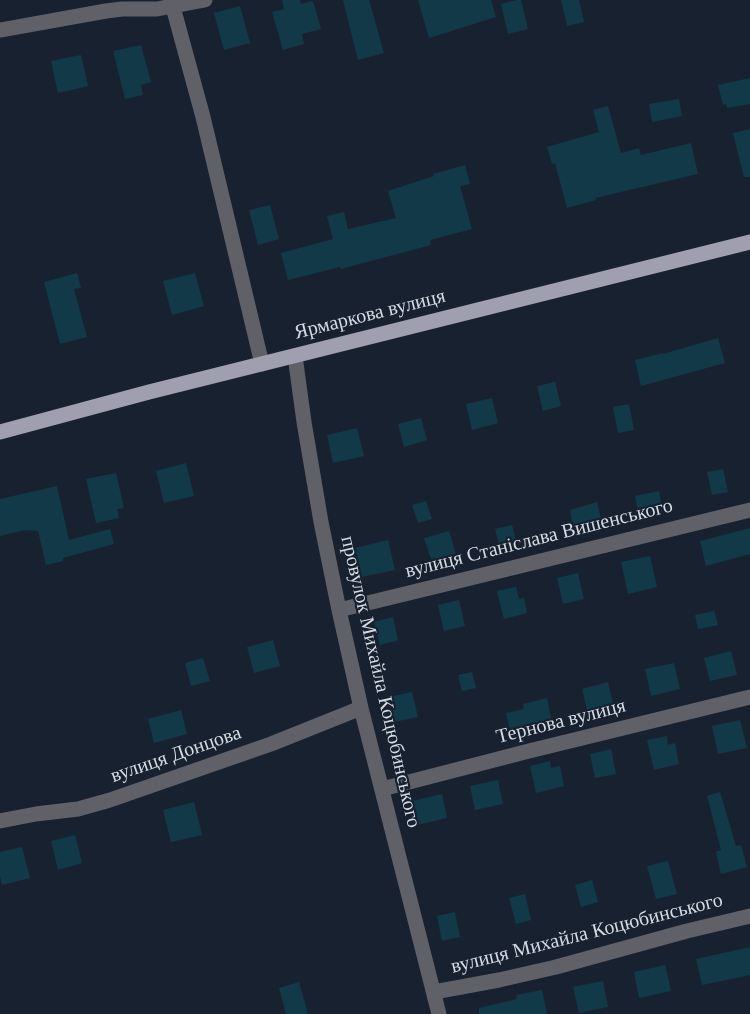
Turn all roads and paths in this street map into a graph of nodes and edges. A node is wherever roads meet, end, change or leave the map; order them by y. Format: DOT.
graph roads {
  1 [pos="204,0"];
  2 [pos="173,7"];
  3 [pos="0,30"];
  4 [pos="750,242"];
  5 [pos="295,356"];
  6 [pos="261,364"];
  7 [pos="0,432"];
  8 [pos="750,510"];
  9 [pos="339,610"];
  10 [pos="750,698"];
  11 [pos="361,708"];
  12 [pos="381,789"];
  13 [pos="0,821"];
  14 [pos="750,916"];
  15 [pos="434,992"];
  16 [pos="440,1014"];
  1 -- 2 [label="street"];
  2 -- 3 [label="street"];
  2 -- 6 [label="street"];
  4 -- 5 [label="main road, Ярмаркова вулиця"];
  5 -- 6 [label="main road, Ярмаркова вулиця"];
  5 -- 9 [label="street, провулок Михайла Коцюбинського"];
  6 -- 7 [label="main road, Ярмаркова вулиця"];
  8 -- 9 [label="street, вулиця Станіслава Вишенського"];
  9 -- 11 [label="street, провулок Михайла Коцюбинського"];
  10 -- 12 [label="street, Тернова вулиця"];
  11 -- 12 [label="street, провулок Михайла Коцюбинського"];
  11 -- 13 [label="street, вулиця Донцова"];
  12 -- 15 [label="street, провулок Михайла Коцюбинського"];
  14 -- 15 [label="street, вулиця Михайла Коцюбинського"];
  15 -- 16 [label="street, провулок Михайла Коцюбинського"];
}
